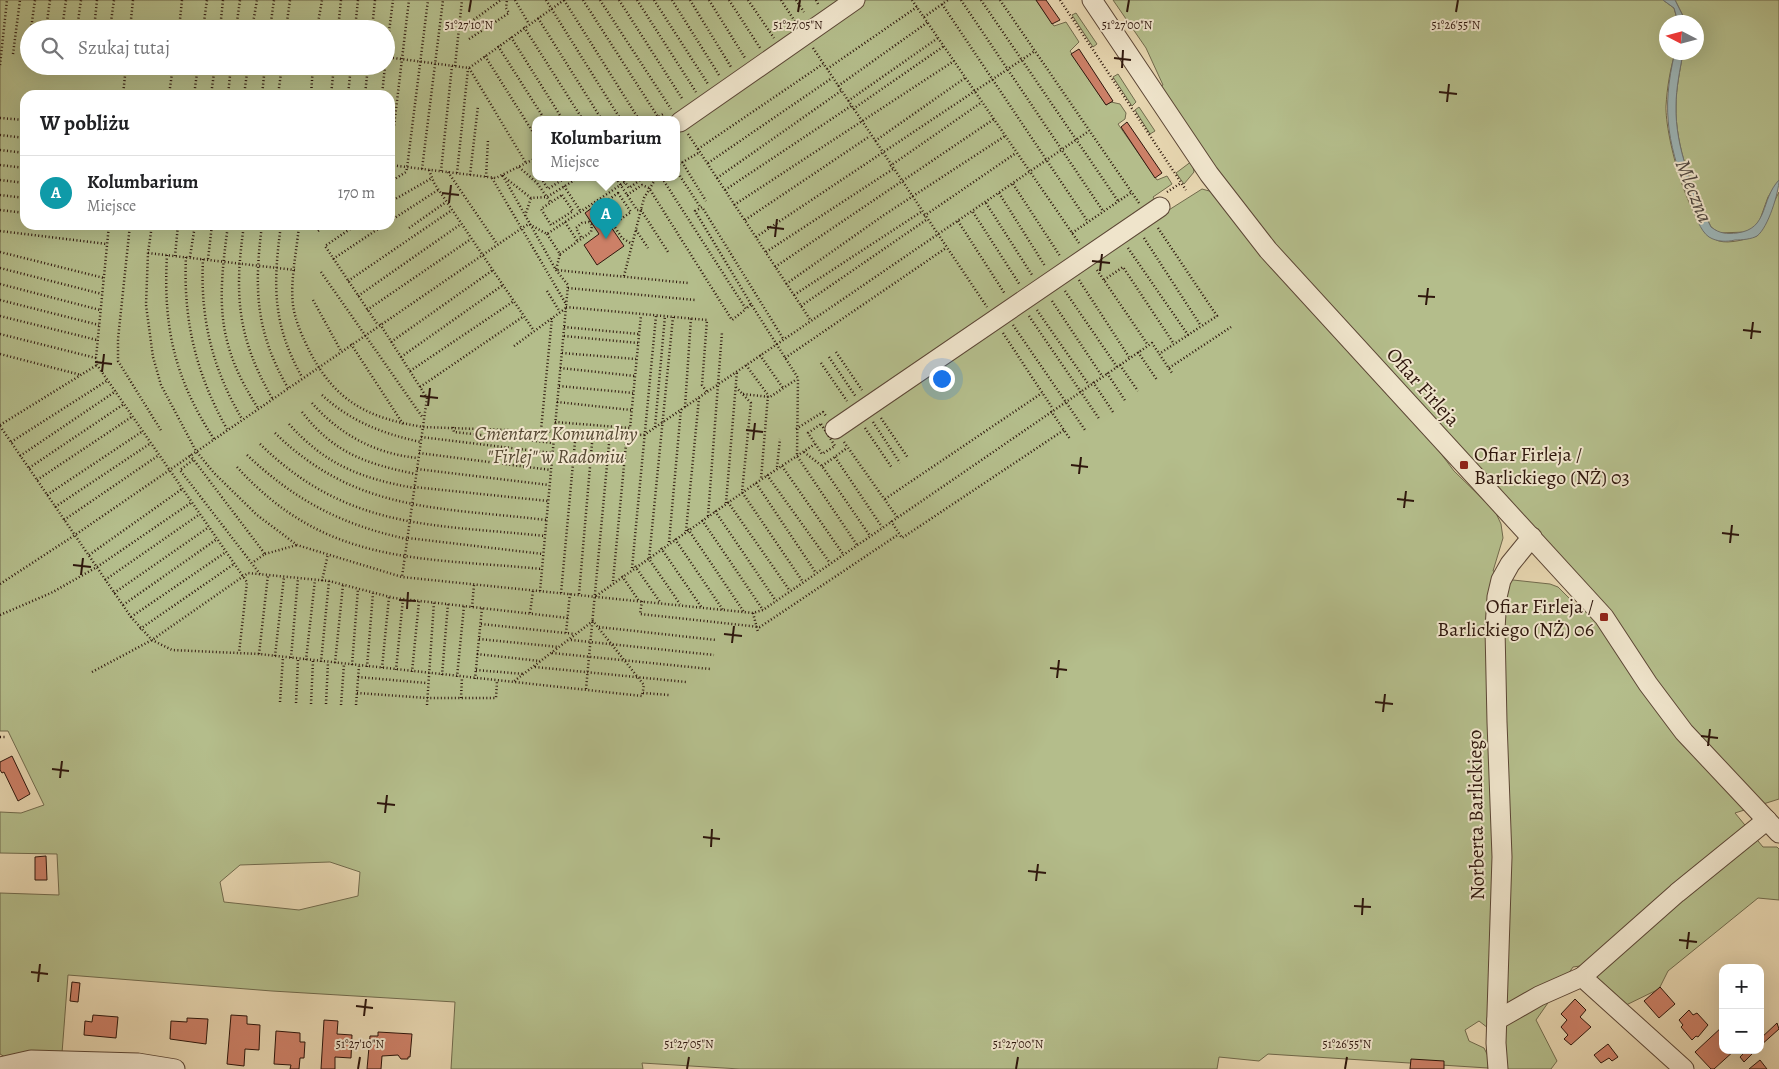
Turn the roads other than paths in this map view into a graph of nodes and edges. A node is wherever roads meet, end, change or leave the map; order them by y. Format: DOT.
graph roads {
  1 [pos="855,0"];
  2 [pos="1092,0"];
  3 [pos="675,116"];
  4 [pos="1152,208"];
  5 [pos="835,430"];
  6 [pos="1532,537"];
  7 [pos="1549,556"];
  8 [pos="1510,564"];
  9 [pos="1773,826"];
  10 [pos="1582,977"];
  11 [pos="1497,1020"];
  12 [pos="0,1067"];
  13 [pos="175,1069"];
  14 [pos="1498,1069"];
  15 [pos="1684,1069"];
  1 -- 3 [label="street"];
  2 -- 6 [label="street, Ofiar Firleja"];
  4 -- 5 [label="street"];
  6 -- 7 [label="street, Ofiar Firleja"];
  6 -- 8 [label="street, Norberta Barlickiego"];
  7 -- 8 [label="street"];
  7 -- 9 [label="street, Ofiar Firleja"];
  8 -- 11 [label="street, Norberta Barlickiego"];
  9 -- 10 [label="street"];
  10 -- 11 [label="street"];
  10 -- 15 [label="street"];
  11 -- 14 [label="street, Norberta Barlickiego"];
  12 -- 13 [label="street"];
}
